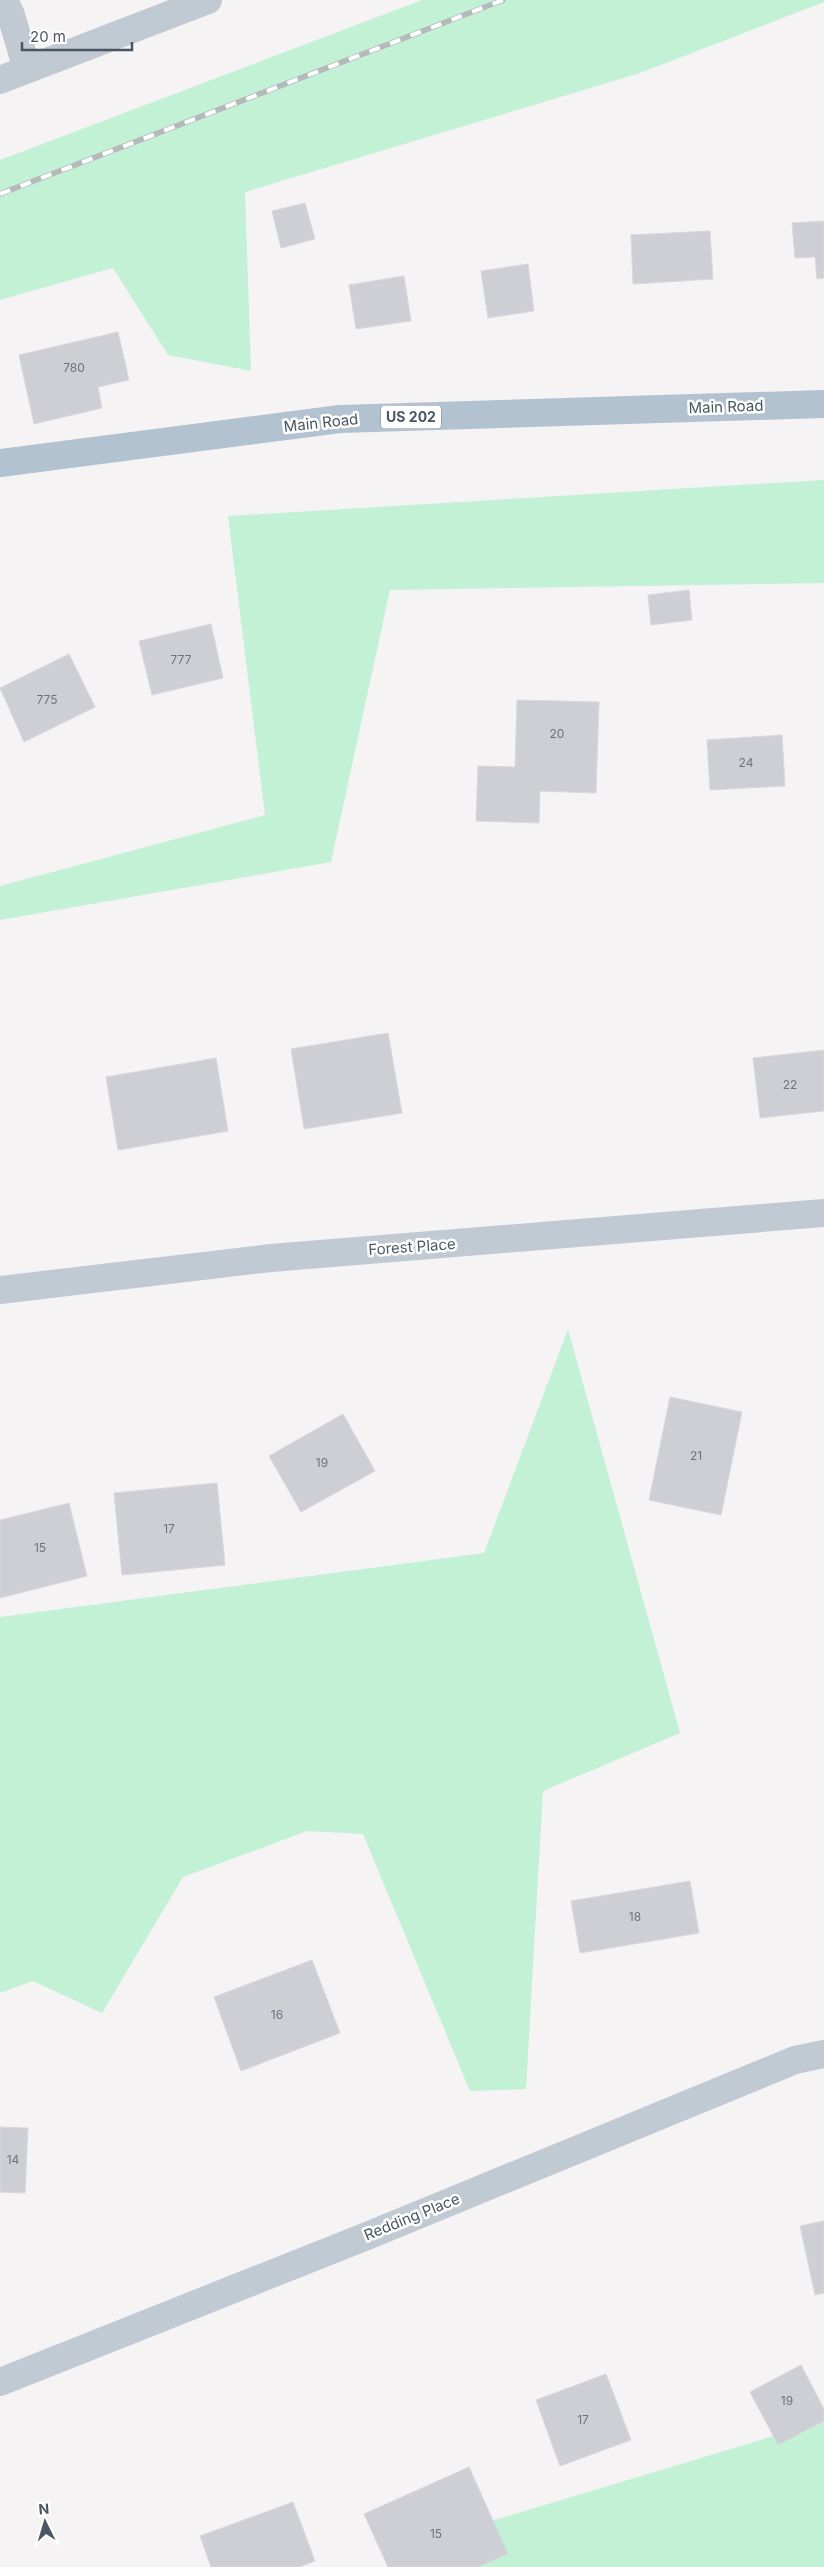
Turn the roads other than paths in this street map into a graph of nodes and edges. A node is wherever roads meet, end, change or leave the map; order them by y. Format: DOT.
graph roads {
  1 [pos="4,0"];
  2 [pos="208,0"];
  3 [pos="27,69"];
  4 [pos="0,80"];
  5 [pos="824,404"];
  6 [pos="0,463"];
  7 [pos="824,1213"];
  8 [pos="0,1290"];
  9 [pos="824,2054"];
  10 [pos="0,2382"];
  1 -- 3 [label="street"];
  2 -- 3 [label="street"];
  3 -- 4 [label="street"];
  5 -- 6 [label="main road, Main Road / US 202"];
  7 -- 8 [label="street, Forest Place"];
  9 -- 10 [label="street, Redding Place"];
}
